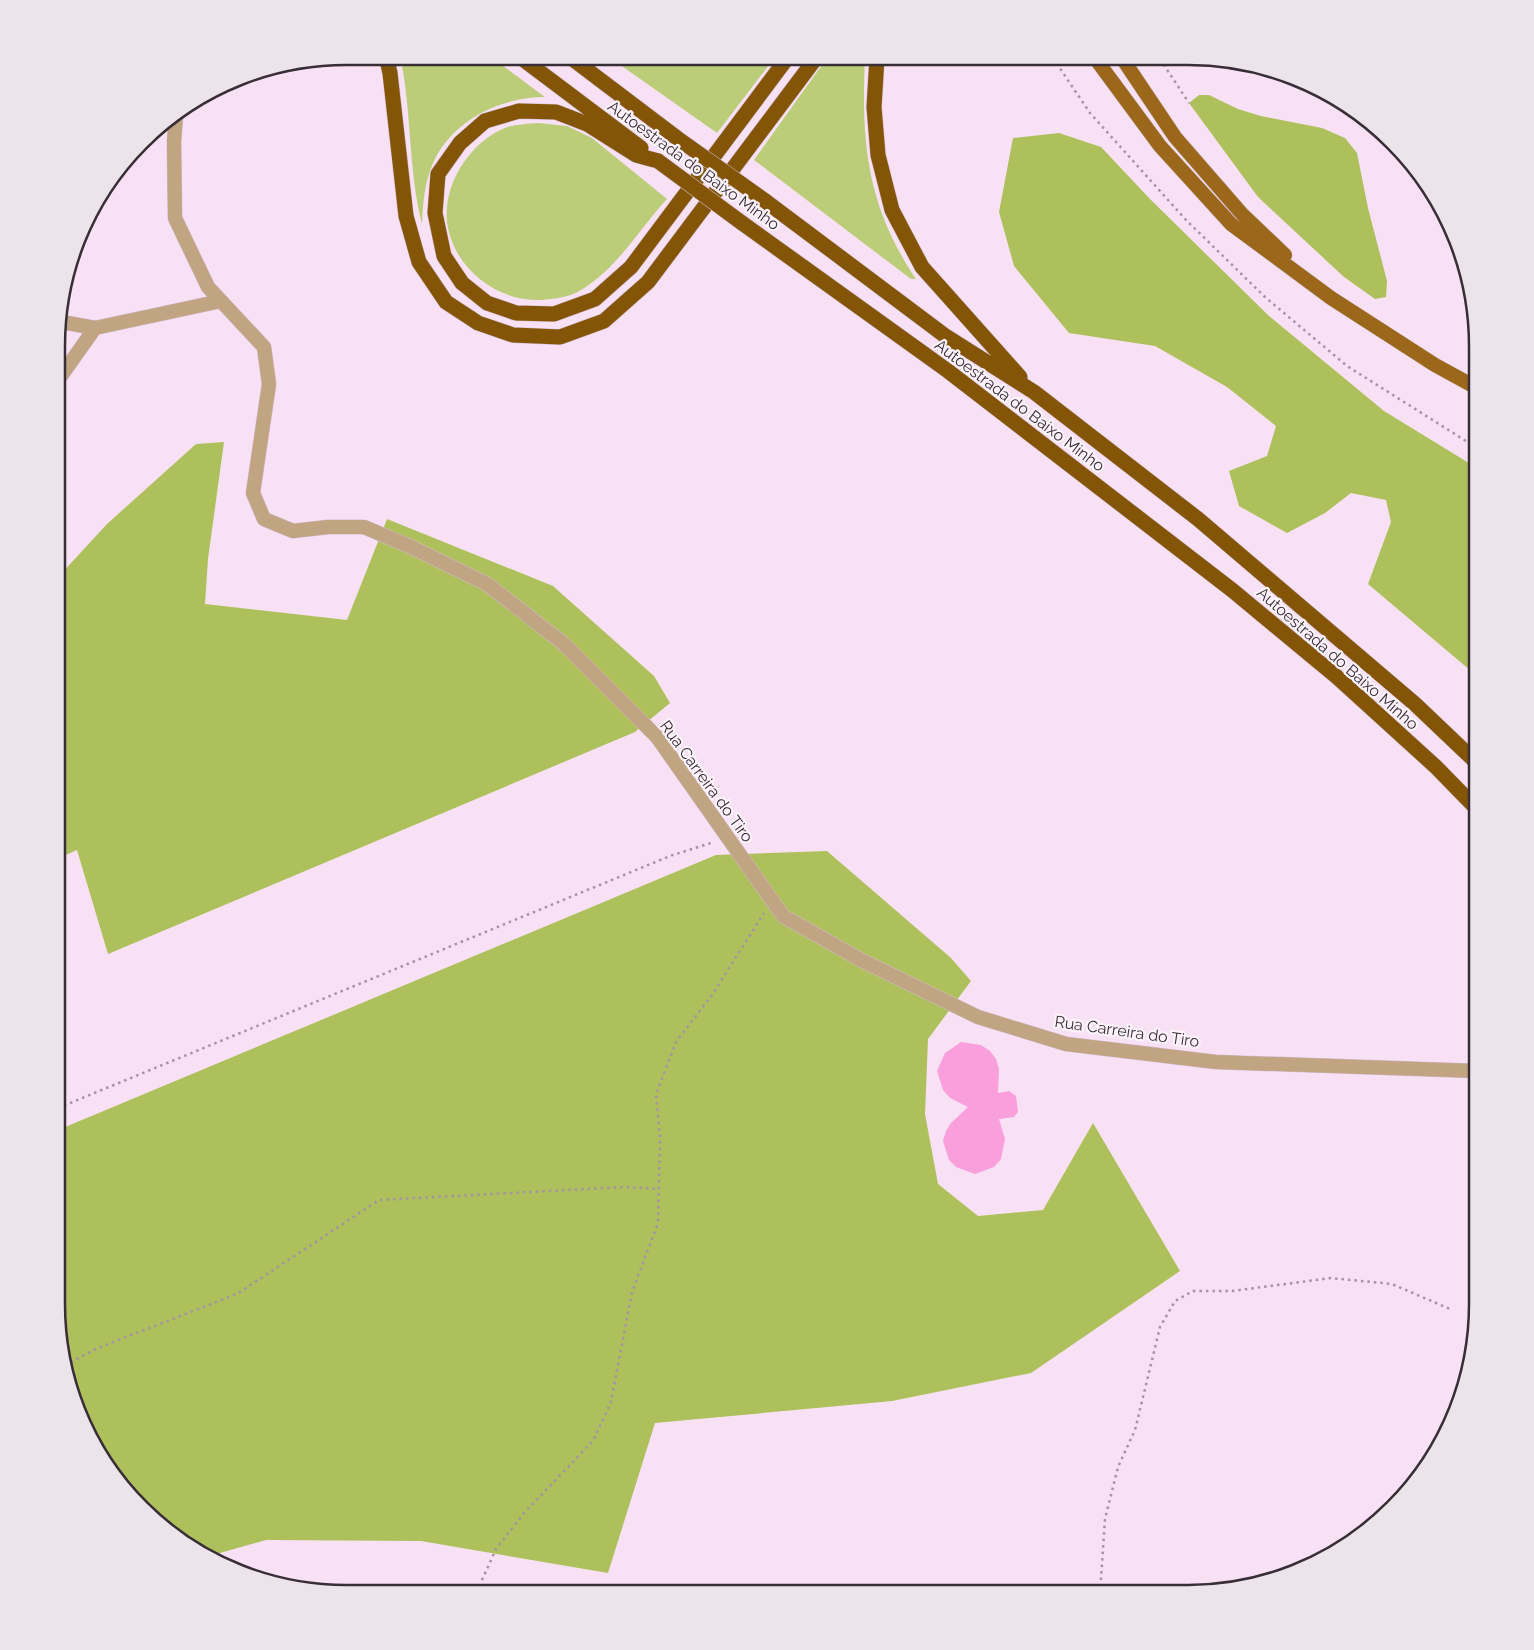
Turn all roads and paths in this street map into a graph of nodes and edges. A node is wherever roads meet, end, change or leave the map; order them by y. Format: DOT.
graph roads {
  1 [pos="388,65"];
  2 [pos="531,65"];
  3 [pos="581,65"];
  4 [pos="783,65"];
  5 [pos="811,65"];
  6 [pos="877,65"];
  7 [pos="1058,65"];
  8 [pos="1101,65"];
  9 [pos="1127,65"];
  10 [pos="1165,65"];
  11 [pos="1189,103"];
  12 [pos="175,123"];
  13 [pos="658,161"];
  14 [pos="1331,298"];
  15 [pos="221,301"];
  16 [pos="66,323"];
  17 [pos="95,328"];
  18 [pos="65,370"];
  19 [pos="1469,384"];
  20 [pos="1034,392"];
  21 [pos="1469,443"];
  22 [pos="1469,755"];
  23 [pos="1469,801"];
  24 [pos="727,838"];
  25 [pos="773,902"];
  26 [pos="1469,1071"];
  27 [pos="65,1105"];
  28 [pos="659,1189"];
  29 [pos="1450,1309"];
  30 [pos="71,1362"];
  31 [pos="482,1585"];
  32 [pos="1101,1585"];
  1 -- 5 [label="highway"];
  2 -- 13 [label="highway, Autoestrada do Baixo Minho"];
  3 -- 20 [label="highway, Autoestrada do Baixo Minho, bridge"];
  4 -- 13 [label="highway"];
  6 -- 20 [label="highway"];
  7 -- 21 [label="path"];
  8 -- 14 [label="main road"];
  9 -- 14 [label="main road"];
  10 -- 11 [label="path"];
  12 -- 15 [label="street, Rua Carreira do Tiro"];
  13 -- 23 [label="highway, Autoestrada do Baixo Minho, bridge"];
  14 -- 19 [label="main road"];
  15 -- 17 [label="street"];
  15 -- 24 [label="street, Rua Carreira do Tiro"];
  16 -- 17 [label="street"];
  17 -- 18 [label="street"];
  20 -- 22 [label="highway, Autoestrada do Baixo Minho"];
  24 -- 25 [label="street, Rua Carreira do Tiro"];
  24 -- 27 [label="path"];
  25 -- 26 [label="street, Rua Carreira do Tiro"];
  25 -- 28 [label="path"];
  28 -- 30 [label="path"];
  28 -- 31 [label="path"];
  29 -- 32 [label="path"];
}
